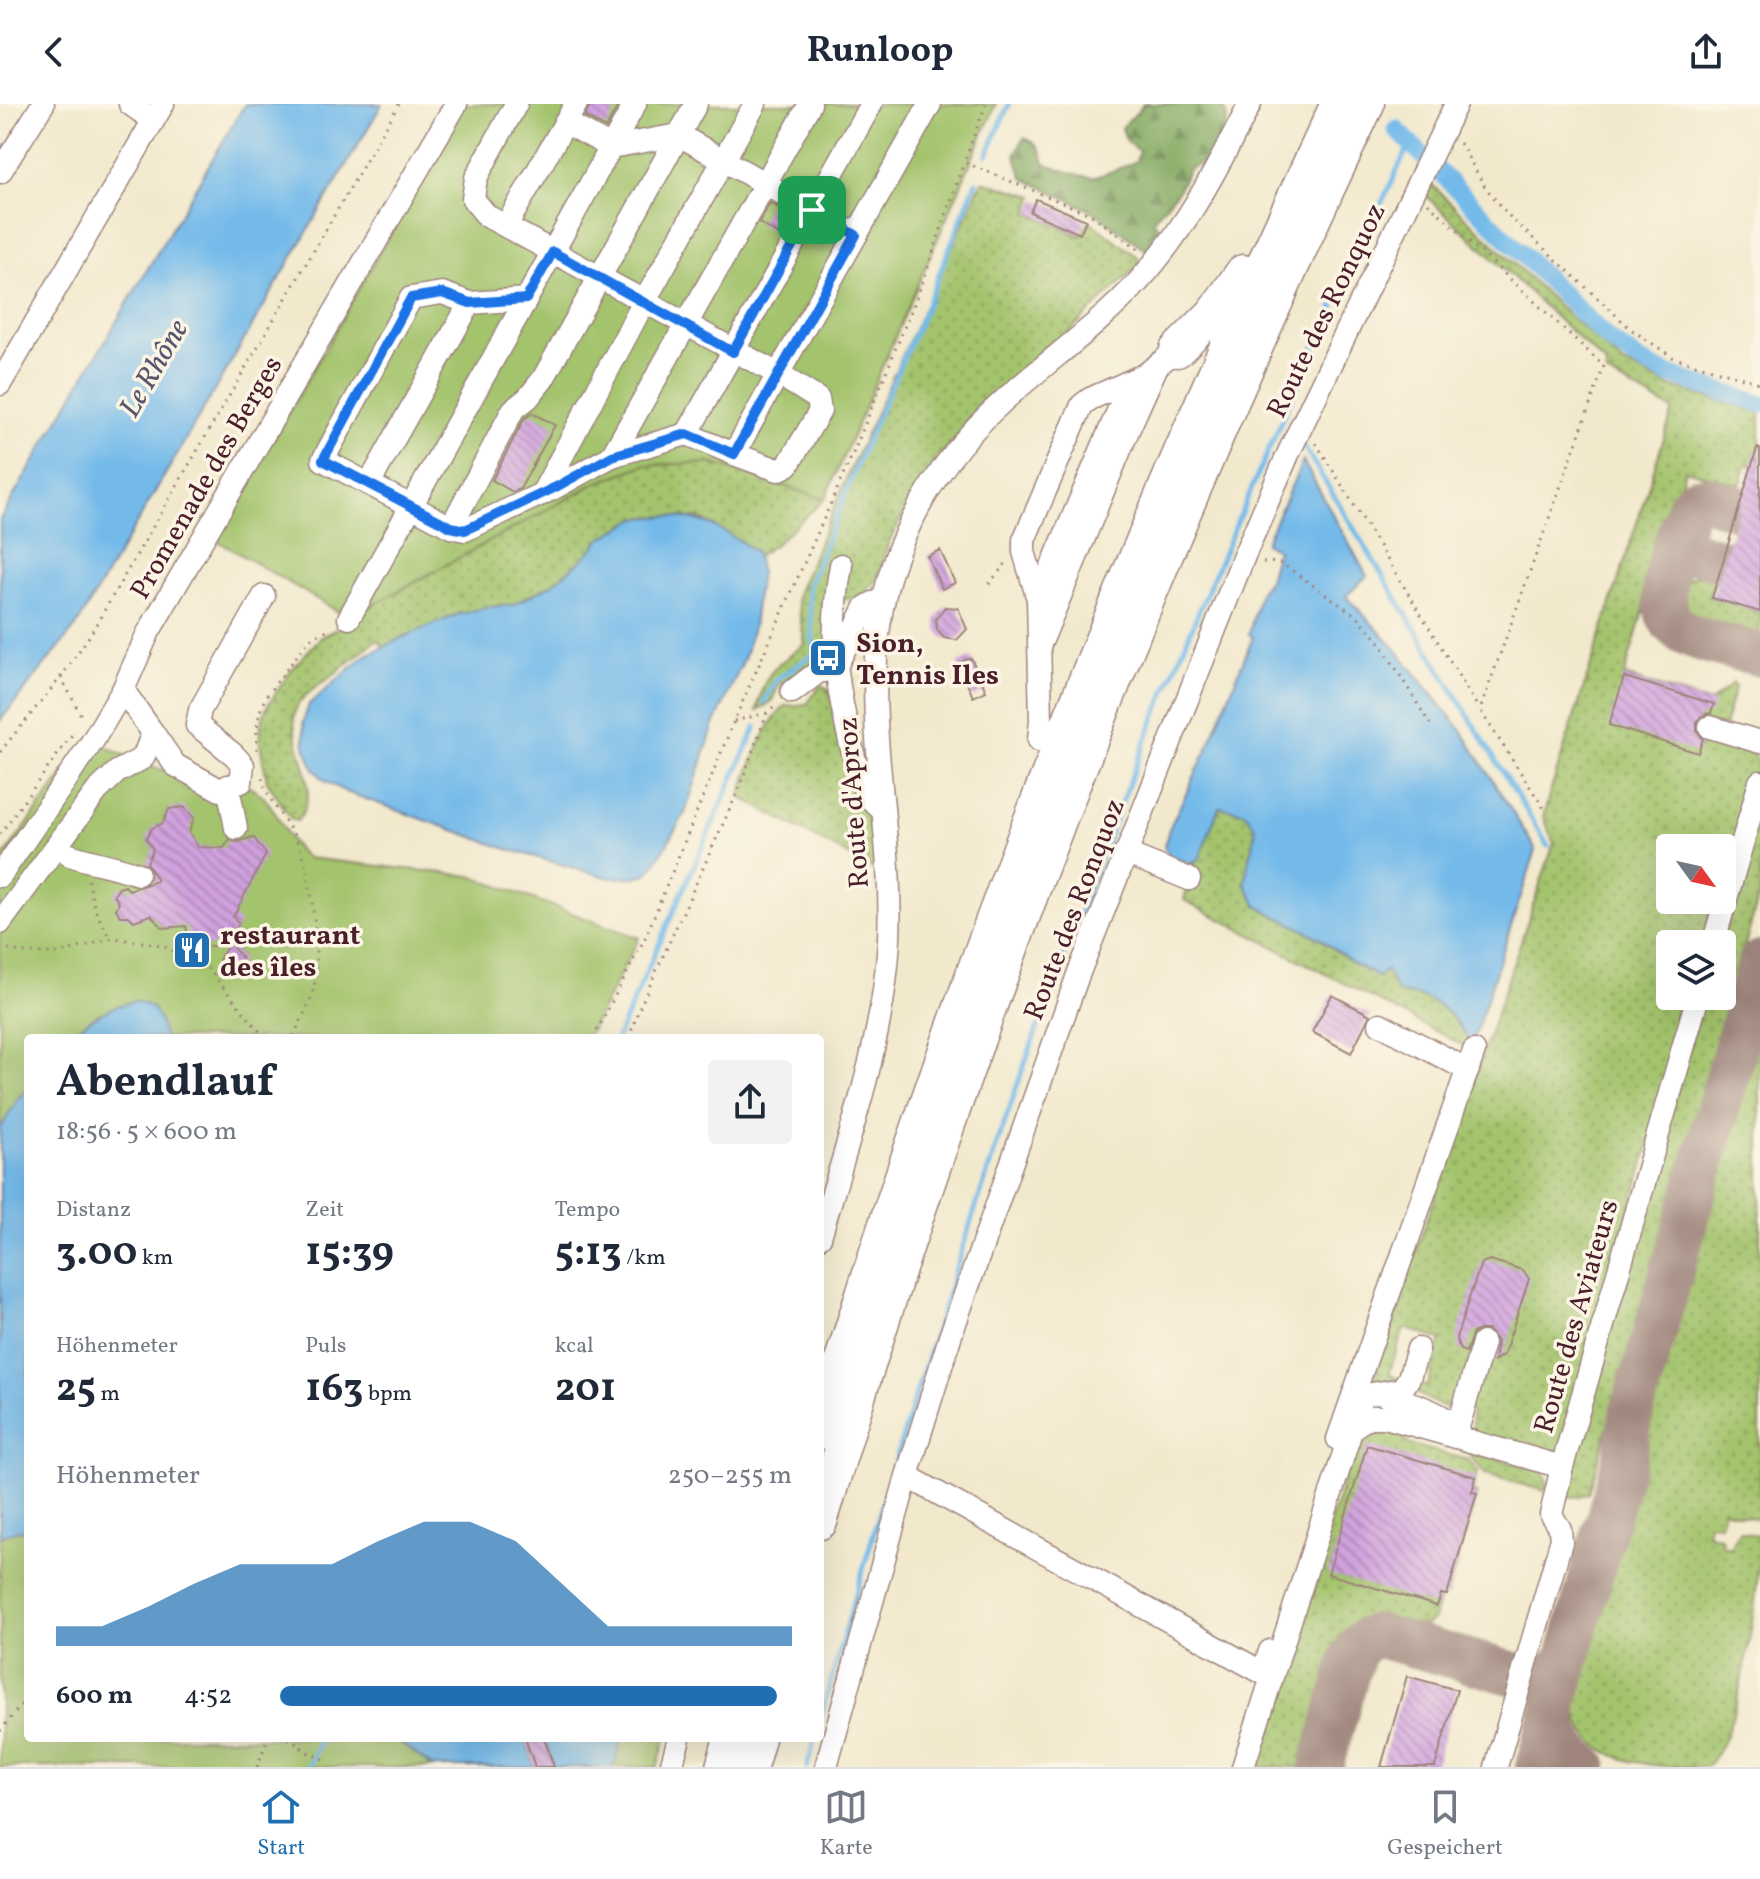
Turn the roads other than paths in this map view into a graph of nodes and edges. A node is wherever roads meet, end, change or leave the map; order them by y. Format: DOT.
graph roads {
  1 [pos="43,104"];
  2 [pos="130,104"];
  3 [pos="456,104"];
  4 [pos="516,104"];
  5 [pos="635,104"];
  6 [pos="696,104"];
  7 [pos="755,104"];
  8 [pos="810,104"];
  9 [pos="871,104"];
  10 [pos="1250,104"];
  11 [pos="1338,104"];
  12 [pos="1367,104"];
  13 [pos="1456,104"];
  14 [pos="926,105"];
  15 [pos="158,112"];
  16 [pos="571,113"];
  17 [pos="679,135"];
  18 [pos="611,147"];
  19 [pos="724,160"];
  20 [pos="1310,162"];
  21 [pos="0,172"];
  22 [pos="765,183"];
  23 [pos="812,210"];
  24 [pos="506,226"];
  25 [pos="856,235"];
  26 [pos="553,252"];
  27 [pos="599,278"];
  28 [pos="526,299"];
  29 [pos="644,302"];
  30 [pos="470,303"];
  31 [pos="685,325"];
  32 [pos="733,352"];
  33 [pos="1166,359"];
  34 [pos="778,374"];
  35 [pos="1130,383"];
  36 [pos="0,384"];
  37 [pos="687,434"];
  38 [pos="734,454"];
  39 [pos="612,456"];
  40 [pos="369,484"];
  41 [pos="542,494"];
  42 [pos="411,506"];
  43 [pos="451,527"];
  44 [pos="841,565"];
  45 [pos="264,596"];
  46 [pos="1038,599"];
  47 [pos="883,602"];
  48 [pos="349,618"];
  49 [pos="1039,648"];
  50 [pos="835,669"];
  51 [pos="123,690"];
  52 [pos="792,692"];
  53 [pos="1710,727"];
  54 [pos="153,733"];
  55 [pos="1039,740"];
  56 [pos="1760,742"];
  57 [pos="1760,782"];
  58 [pos="228,786"];
  59 [pos="883,810"];
  60 [pos="236,828"];
  61 [pos="1125,853"];
  62 [pos="78,857"];
  63 [pos="138,874"];
  64 [pos="0,876"];
  65 [pos="1189,879"];
  66 [pos="0,923"];
  67 [pos="1717,930"];
  68 [pos="984,947"];
  69 [pos="1694,1010"];
  70 [pos="1380,1024"];
  71 [pos="826,1188"];
  72 [pos="1483,1343"];
  73 [pos="1418,1349"];
  74 [pos="1378,1393"];
  75 [pos="1351,1409"];
  76 [pos="824,1420"];
  77 [pos="1456,1433"];
  78 [pos="1562,1467"];
  79 [pos="907,1476"];
  80 [pos="824,1509"];
  81 [pos="1263,1673"];
  82 [pos="678,1742"];
  83 [pos="730,1742"];
  84 [pos="757,1742"];
  85 [pos="671,1767"];
  86 [pos="723,1767"];
  87 [pos="750,1767"];
  88 [pos="826,1767"];
  89 [pos="1234,1767"];
  90 [pos="1243,1767"];
  91 [pos="1496,1767"];
  1 -- 21 [label="street"];
  2 -- 15 [label="street"];
  3 -- 51 [label="street, Promenade des Berges"];
  4 -- 24 [label="street"];
  5 -- 18 [label="street"];
  6 -- 17 [label="street"];
  7 -- 19 [label="street"];
  8 -- 22 [label="street"];
  9 -- 23 [label="street"];
  10 -- 47 [label="street, Route d'Aproz"];
  11 -- 20 [label="highway"];
  12 -- 80 [label="highway"];
  13 -- 61 [label="street, Route des Ronquoz"];
  14 -- 25 [label="street"];
  15 -- 36 [label="street"];
  16 -- 18 [label="street"];
  16 -- 24 [label="street"];
  17 -- 18 [label="street"];
  17 -- 19 [label="street"];
  17 -- 27 [label="street"];
  18 -- 26 [label="street"];
  19 -- 22 [label="street"];
  19 -- 29 [label="street"];
  20 -- 33 [label="highway"];
  20 -- 68 [label="highway"];
  22 -- 23 [label="street"];
  22 -- 31 [label="street"];
  23 -- 25 [label="street"];
  23 -- 32 [label="street"];
  24 -- 26 [label="street"];
  25 -- 34 [label="street"];
  26 -- 27 [label="street"];
  26 -- 28 [label="street"];
  27 -- 29 [label="street"];
  27 -- 43 [label="street"];
  28 -- 30 [label="street"];
  28 -- 42 [label="street"];
  29 -- 31 [label="street"];
  29 -- 41 [label="street"];
  30 -- 40 [label="street"];
  30 -- 40 [label="street"];
  31 -- 32 [label="street"];
  31 -- 39 [label="street"];
  32 -- 34 [label="street"];
  32 -- 37 [label="street"];
  33 -- 35 [label="street"];
  33 -- 49 [label="street"];
  34 -- 38 [label="street"];
  34 -- 38 [label="street"];
  35 -- 46 [label="street"];
  35 -- 46 [label="street"];
  37 -- 38 [label="street"];
  37 -- 39 [label="street"];
  39 -- 41 [label="street"];
  40 -- 42 [label="street"];
  41 -- 43 [label="street"];
  42 -- 43 [label="street"];
  42 -- 48 [label="street"];
  44 -- 50 [label="street"];
  45 -- 58 [label="street"];
  46 -- 49 [label="street"];
  47 -- 50 [label="street"];
  47 -- 59 [label="street, Route d'Aproz"];
  49 -- 55 [label="street"];
  50 -- 52 [label="street"];
  50 -- 59 [label="street"];
  51 -- 54 [label="street"];
  51 -- 64 [label="street, Promenade des Berges"];
  53 -- 56 [label="street"];
  54 -- 58 [label="street"];
  54 -- 66 [label="street"];
  55 -- 68 [label="highway"];
  57 -- 67 [label="street"];
  58 -- 60 [label="street"];
  59 -- 71 [label="street, Route d'Aproz"];
  61 -- 65 [label="street"];
  61 -- 79 [label="street, Route des Ronquoz"];
  62 -- 63 [label="street"];
  68 -- 76 [label="highway"];
  69 -- 78 [label="street, Route des Aviateurs"];
  70 -- 75 [label="street"];
  72 -- 77 [label="street"];
  73 -- 74 [label="street"];
  74 -- 75 [label="street"];
  74 -- 77 [label="street"];
  75 -- 81 [label="street"];
  77 -- 78 [label="street, Route des Aviateurs"];
  77 -- 90 [label="street, Route des Aviateurs"];
  78 -- 91 [label="street"];
  79 -- 81 [label="street"];
  79 -- 88 [label="street, Route des Ronquoz"];
  81 -- 89 [label="street"];
  82 -- 85 [label="street"];
  83 -- 86 [label="highway"];
  84 -- 87 [label="highway"];
}
